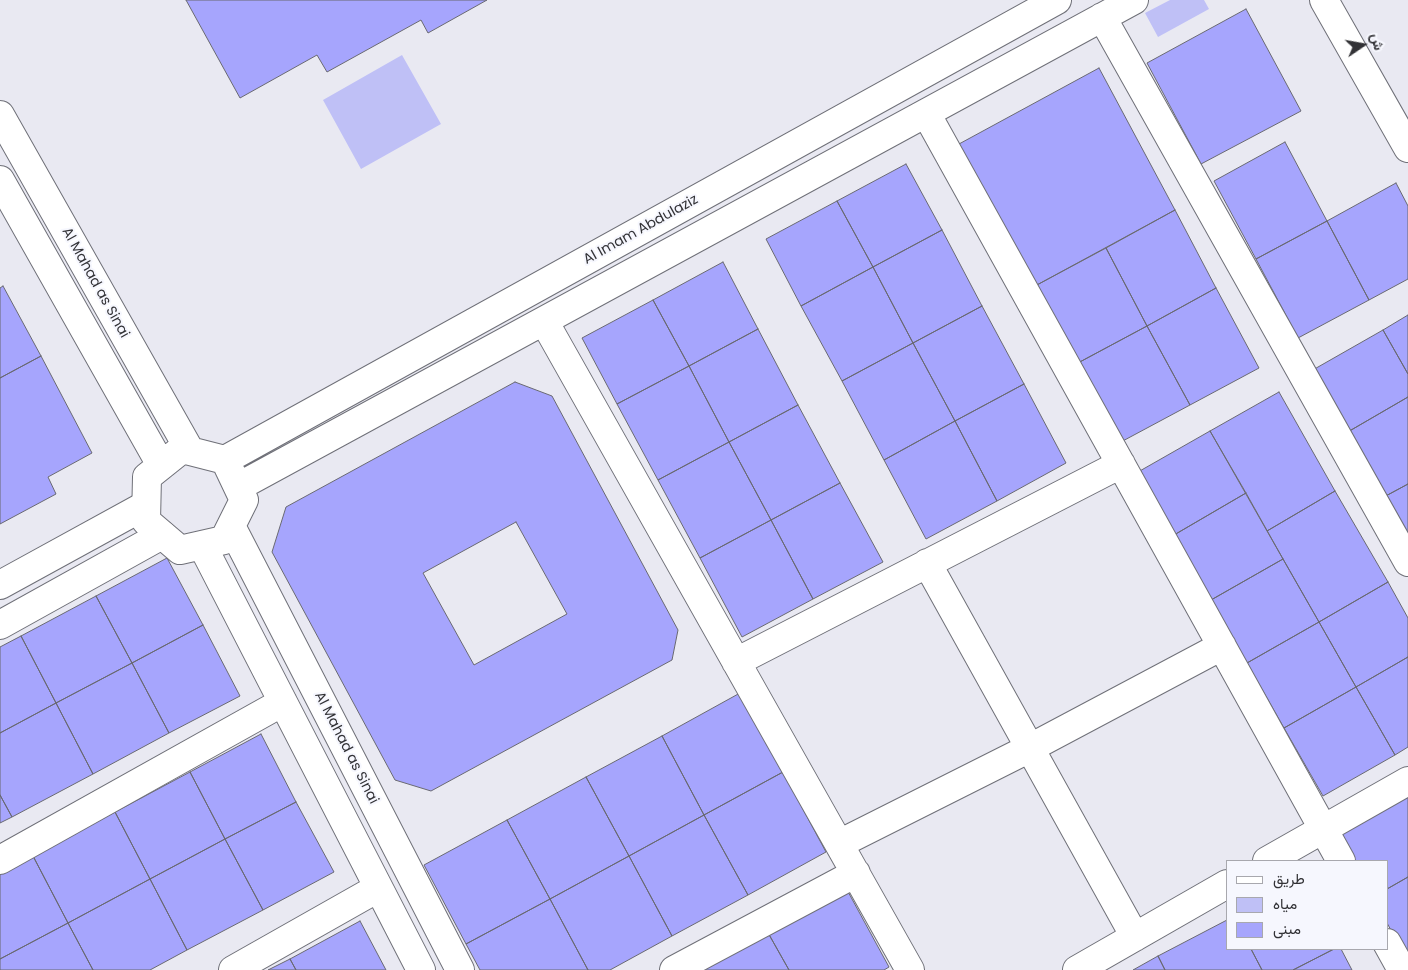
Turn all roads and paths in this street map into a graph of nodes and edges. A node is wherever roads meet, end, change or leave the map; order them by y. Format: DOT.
graph roads {
  1 [pos="1057,0"];
  2 [pos="1134,0"];
  3 [pos="1324,0"];
  4 [pos="1102,17"];
  5 [pos="926,113"];
  6 [pos="0,115"];
  7 [pos="1408,148"];
  8 [pos="0,180"];
  9 [pos="544,321"];
  10 [pos="190,451"];
  11 [pos="225,460"];
  12 [pos="1121,464"];
  13 [pos="161,465"];
  14 [pos="238,487"];
  15 [pos="146,505"];
  16 [pos="231,526"];
  17 [pos="162,535"];
  18 [pos="202,545"];
  19 [pos="1408,562"];
  20 [pos="927,563"];
  21 [pos="0,585"];
  22 [pos="0,625"];
  23 [pos="1222,646"];
  24 [pos="736,662"];
  25 [pos="283,702"];
  26 [pos="1030,748"];
  27 [pos="1408,781"];
  28 [pos="1324,829"];
  29 [pos="840,844"];
  30 [pos="0,860"];
  31 [pos="1269,860"];
  32 [pos="1341,860"];
  33 [pos="856,873"];
  34 [pos="1226,885"];
  35 [pos="378,888"];
  36 [pos="1135,937"];
  37 [pos="1388,945"];
  38 [pos="233,970"];
  39 [pos="420,970"];
  40 [pos="460,970"];
  41 [pos="674,970"];
  42 [pos="910,970"];
  43 [pos="1077,970"];
  44 [pos="1402,970"];
  1 -- 11 [label="street, Al Imam Abdulaziz"];
  2 -- 4 [label="street"];
  3 -- 7 [label="street"];
  4 -- 5 [label="street"];
  4 -- 19 [label="street"];
  5 -- 9 [label="street"];
  5 -- 12 [label="street"];
  6 -- 10 [label="street, Al Mahad as Sinai"];
  8 -- 13 [label="street"];
  9 -- 14 [label="street"];
  9 -- 24 [label="street"];
  10 -- 11 [label="street"];
  10 -- 13 [label="street"];
  11 -- 14 [label="street"];
  12 -- 20 [label="street"];
  12 -- 23 [label="street"];
  13 -- 15 [label="street"];
  14 -- 16 [label="street"];
  15 -- 17 [label="street"];
  15 -- 21 [label="street"];
  16 -- 18 [label="street"];
  16 -- 40 [label="street, Al Mahad as Sinai"];
  17 -- 18 [label="street"];
  17 -- 22 [label="street"];
  18 -- 25 [label="street"];
  20 -- 24 [label="street"];
  20 -- 26 [label="street"];
  23 -- 26 [label="street"];
  23 -- 28 [label="street"];
  24 -- 29 [label="street"];
  25 -- 30 [label="street"];
  25 -- 35 [label="street"];
  26 -- 29 [label="street"];
  26 -- 36 [label="street"];
  27 -- 28 [label="street"];
  28 -- 31 [label="street"];
  28 -- 32 [label="street"];
  29 -- 33 [label="street"];
  33 -- 41 [label="street"];
  33 -- 42 [label="street"];
  34 -- 36 [label="street"];
  35 -- 38 [label="street"];
  35 -- 39 [label="street"];
  36 -- 43 [label="street"];
  37 -- 44 [label="street"];
}
